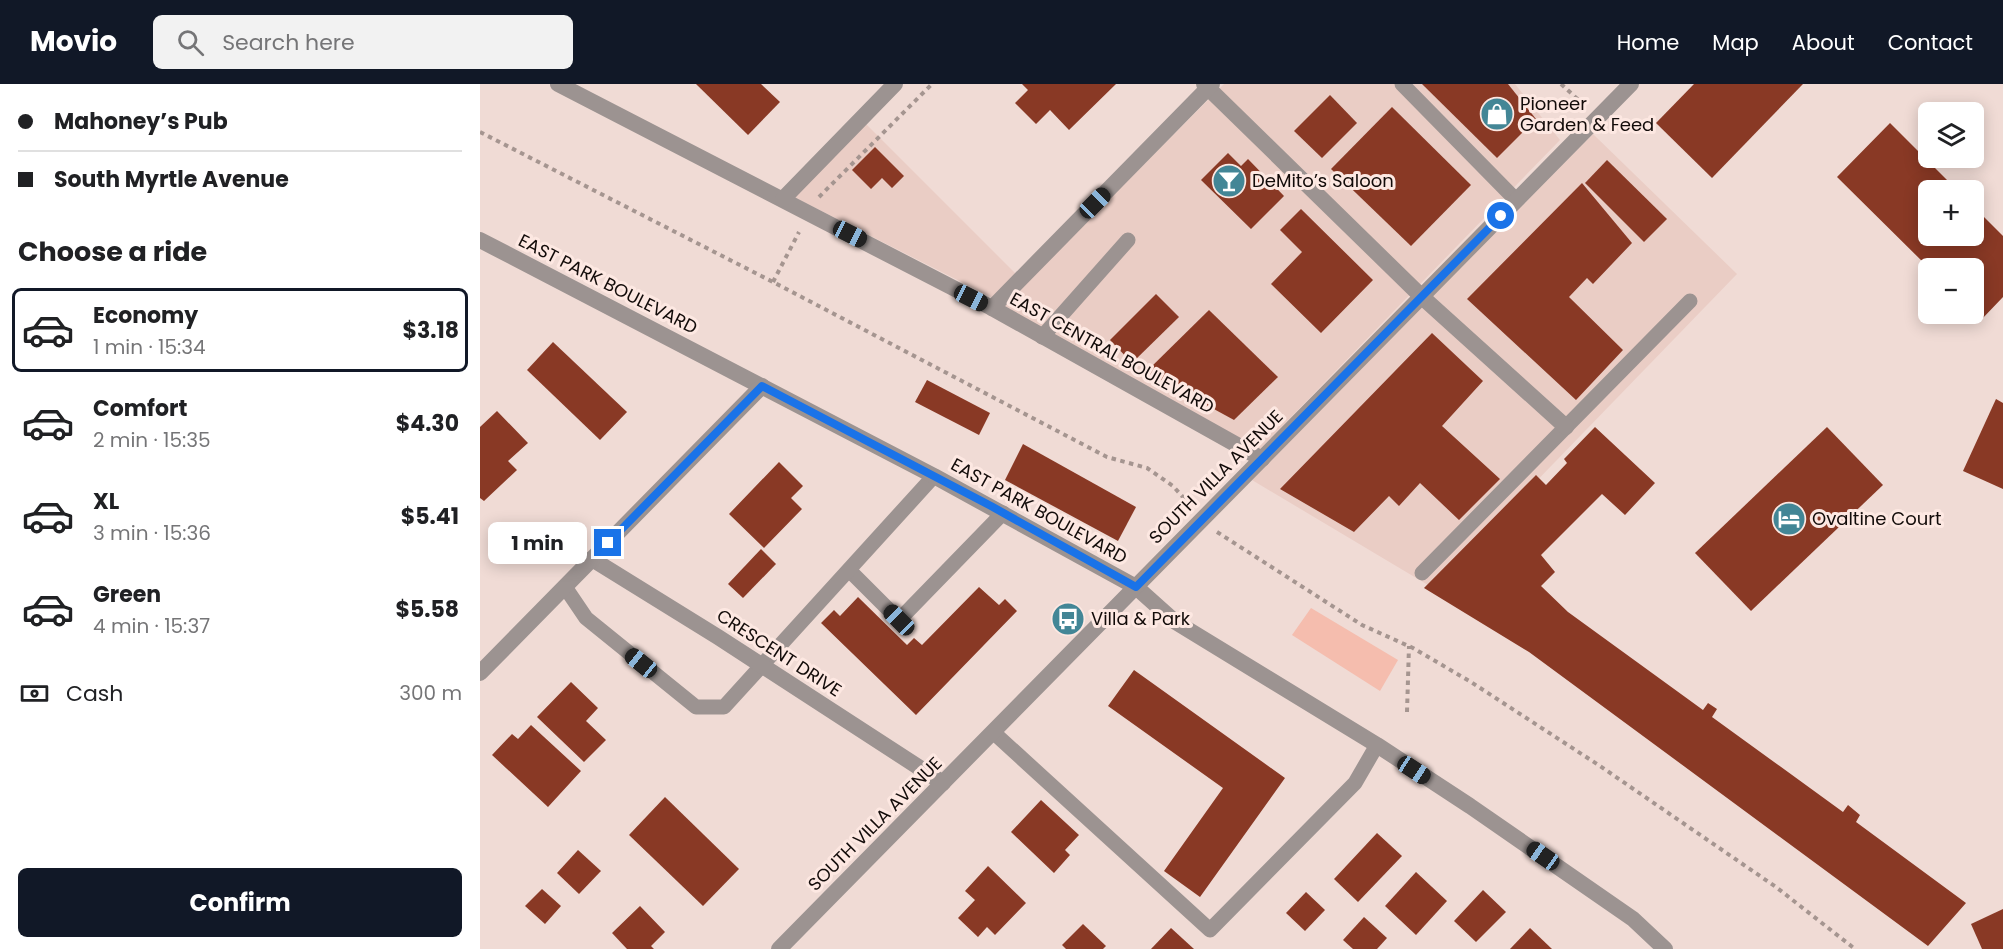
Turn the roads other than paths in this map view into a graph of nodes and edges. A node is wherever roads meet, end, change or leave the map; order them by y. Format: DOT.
graph roads {
  1 [pos="559,84"];
  2 [pos="1402,84"];
  3 [pos="1630,84"];
  4 [pos="1208,85"];
  5 [pos="890,86"];
  6 [pos="783,199"];
  7 [pos="1516,200"];
  8 [pos="480,240"];
  9 [pos="1128,240"];
  10 [pos="1421,296"];
  11 [pos="1690,302"];
  12 [pos="992,308"];
  13 [pos="1042,336"];
  14 [pos="762,386"];
  15 [pos="1566,427"];
  16 [pos="1262,459"];
  17 [pos="934,476"];
  18 [pos="1003,513"];
  19 [pos="592,559"];
  20 [pos="850,571"];
  21 [pos="1422,573"];
  22 [pos="565,587"];
  23 [pos="1136,587"];
  24 [pos="762,665"];
  25 [pos="480,673"];
  26 [pos="993,732"];
  27 [pos="1377,746"];
  28 [pos="943,783"];
  29 [pos="779,949"];
  30 [pos="1665,949"];
  1 -- 6 [label="street, EAST CENTRAL BOULEVARD"];
  2 -- 7 [label="lane"];
  3 -- 7 [label="street, SOUTH VILLA AVENUE"];
  4 -- 10 [label="street"];
  4 -- 12 [label="street"];
  5 -- 6 [label="street"];
  6 -- 12 [label="street, EAST CENTRAL BOULEVARD"];
  7 -- 10 [label="street, SOUTH VILLA AVENUE"];
  8 -- 14 [label="street, EAST PARK BOULEVARD"];
  9 -- 13 [label="lane"];
  10 -- 15 [label="street"];
  10 -- 16 [label="street, SOUTH VILLA AVENUE"];
  11 -- 15 [label="lane"];
  12 -- 13 [label="street, EAST CENTRAL BOULEVARD"];
  13 -- 16 [label="street, EAST CENTRAL BOULEVARD"];
  14 -- 17 [label="street, EAST PARK BOULEVARD"];
  14 -- 19 [label="street"];
  15 -- 21 [label="lane"];
  16 -- 23 [label="street, SOUTH VILLA AVENUE"];
  17 -- 18 [label="street, EAST PARK BOULEVARD"];
  17 -- 20 [label="lane"];
  18 -- 20 [label="lane"];
  18 -- 23 [label="street, EAST PARK BOULEVARD"];
  19 -- 22 [label="street"];
  19 -- 24 [label="street, CRESCENT DRIVE"];
  20 -- 24 [label="lane"];
  22 -- 24 [label="lane"];
  22 -- 25 [label="street"];
  23 -- 26 [label="street, SOUTH VILLA AVENUE"];
  23 -- 27 [label="street, EAST PARK BOULEVARD"];
  24 -- 28 [label="street, CRESCENT DRIVE"];
  26 -- 27 [label="lane"];
  26 -- 28 [label="street, SOUTH VILLA AVENUE"];
  27 -- 30 [label="street, EAST PARK BOULEVARD"];
  28 -- 29 [label="street, SOUTH VILLA AVENUE"];
}
